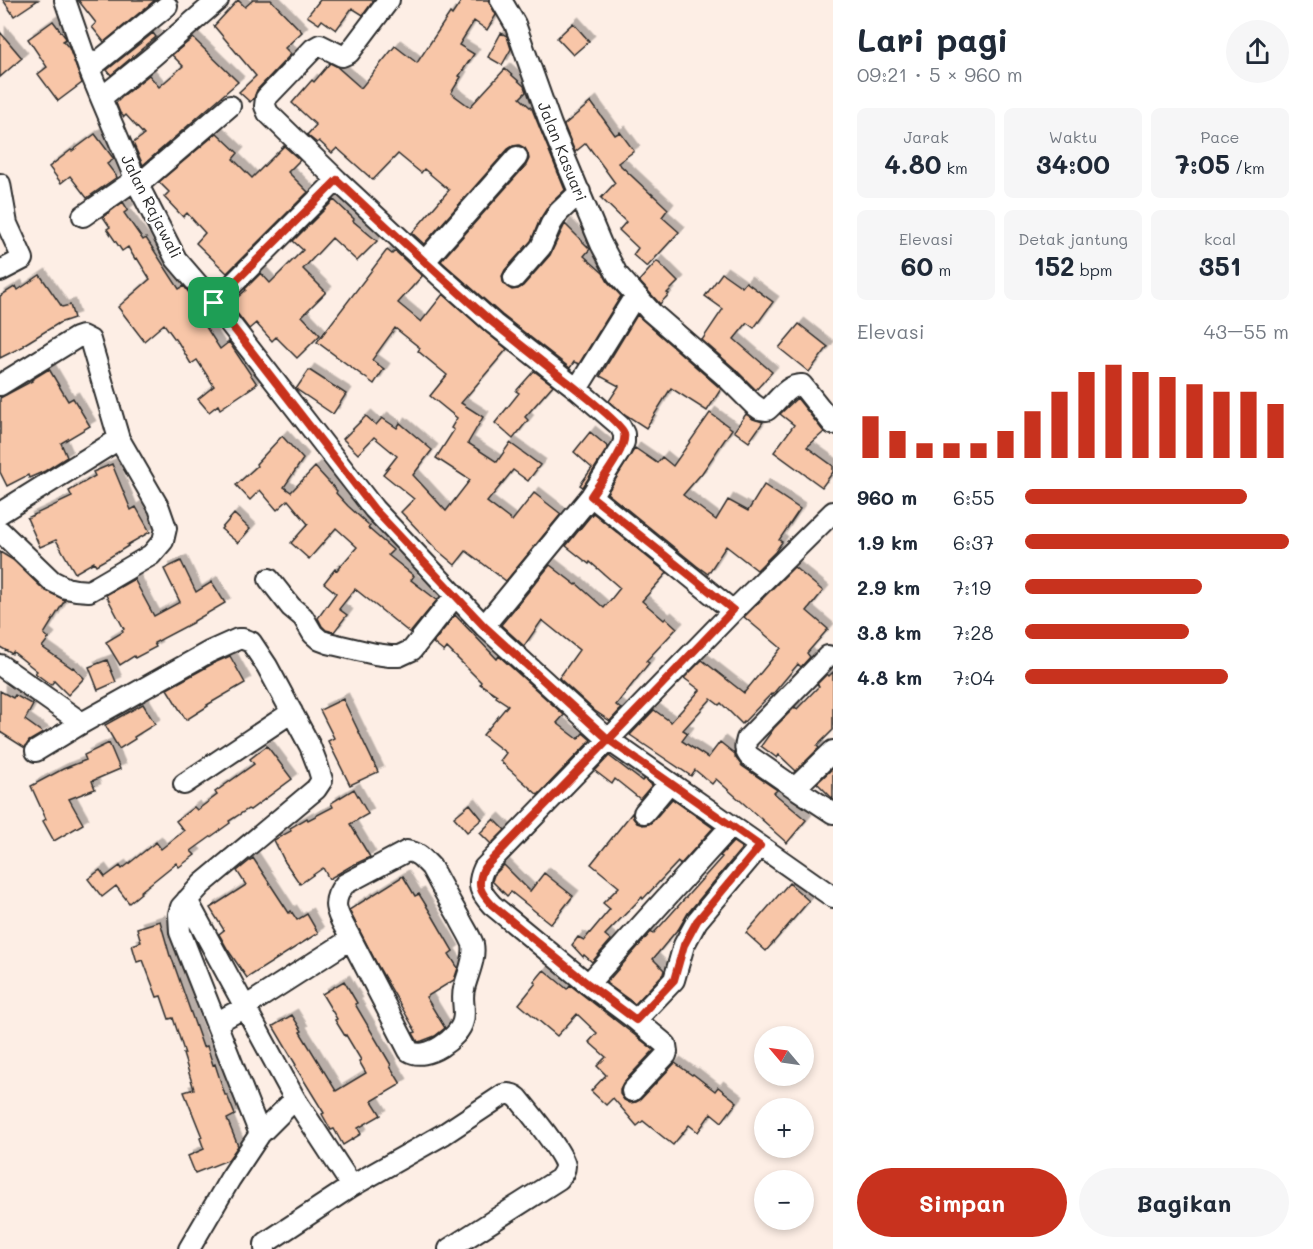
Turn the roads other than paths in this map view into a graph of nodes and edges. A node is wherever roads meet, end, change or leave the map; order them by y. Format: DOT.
graph roads {
  1 [pos="65,0"];
  2 [pos="218,0"];
  3 [pos="389,0"];
  4 [pos="501,0"];
  5 [pos="167,6"];
  6 [pos="89,69"];
  7 [pos="100,98"];
  8 [pos="230,106"];
  9 [pos="517,157"];
  10 [pos="337,180"];
  11 [pos="137,182"];
  12 [pos="0,184"];
  13 [pos="580,192"];
  14 [pos="83,216"];
  15 [pos="424,262"];
  16 [pos="0,271"];
  17 [pos="514,278"];
  18 [pos="635,296"];
  19 [pos="214,303"];
  20 [pos="0,385"];
  21 [pos="577,389"];
  22 [pos="833,424"];
  23 [pos="119,439"];
  24 [pos="591,496"];
  25 [pos="833,512"];
  26 [pos="0,513"];
  27 [pos="0,531"];
  28 [pos="269,579"];
  29 [pos="455,596"];
  30 [pos="733,610"];
  31 [pos="484,626"];
  32 [pos="828,656"];
  33 [pos="0,664"];
  34 [pos="292,712"];
  35 [pos="82,723"];
  36 [pos="609,740"];
  37 [pos="36,751"];
  38 [pos="833,751"];
  39 [pos="669,783"];
  40 [pos="184,784"];
  41 [pos="795,788"];
  42 [pos="644,813"];
  43 [pos="833,813"];
  44 [pos="731,826"];
  45 [pos="760,846"];
  46 [pos="833,897"];
  47 [pos="188,900"];
  48 [pos="351,939"];
  49 [pos="588,984"];
  50 [pos="245,1007"];
  51 [pos="636,1020"];
  52 [pos="216,1023"];
  53 [pos="632,1091"];
  54 [pos="295,1100"];
  55 [pos="260,1134"];
  56 [pos="352,1186"];
  57 [pos="189,1249"];
  58 [pos="265,1249"];
  59 [pos="449,1249"];
  1 -- 6 [label="street, Jalan Rajawali"];
  2 -- 7 [label="street"];
  3 -- 10 [label="street"];
  4 -- 13 [label="street, Jalan Kasuari"];
  5 -- 6 [label="street"];
  6 -- 7 [label="street, Jalan Rajawali"];
  7 -- 11 [label="street, Jalan Rajawali"];
  8 -- 11 [label="street"];
  9 -- 15 [label="street"];
  10 -- 15 [label="street"];
  10 -- 19 [label="street"];
  11 -- 14 [label="street"];
  11 -- 19 [label="street, Jalan Rajawali"];
  12 -- 16 [label="street"];
  13 -- 17 [label="street"];
  13 -- 18 [label="street, Jalan Kasuari"];
  15 -- 21 [label="street"];
  18 -- 21 [label="street"];
  18 -- 22 [label="street, Jalan Kasuari"];
  19 -- 29 [label="street, Jalan Rajawali"];
  20 -- 23 [label="street"];
  21 -- 24 [label="street"];
  23 -- 26 [label="street"];
  23 -- 27 [label="street"];
  24 -- 30 [label="street"];
  24 -- 31 [label="street"];
  25 -- 30 [label="street"];
  28 -- 29 [label="street"];
  29 -- 31 [label="street, Jalan Rajawali"];
  30 -- 36 [label="street"];
  31 -- 36 [label="street, Jalan Rajawali"];
  32 -- 41 [label="street"];
  33 -- 35 [label="street"];
  34 -- 35 [label="street"];
  34 -- 40 [label="street"];
  34 -- 47 [label="street"];
  35 -- 37 [label="street"];
  36 -- 39 [label="street, Jalan Rajawali"];
  36 -- 49 [label="street"];
  38 -- 41 [label="street"];
  39 -- 42 [label="street"];
  39 -- 44 [label="street, Jalan Rajawali"];
  41 -- 43 [label="street"];
  44 -- 45 [label="street, Jalan Rajawali"];
  44 -- 49 [label="street"];
  45 -- 46 [label="street, Jalan Rajawali"];
  45 -- 51 [label="street"];
  47 -- 50 [label="street"];
  47 -- 52 [label="street"];
  48 -- 48 [label="street"];
  48 -- 50 [label="street"];
  49 -- 51 [label="street"];
  50 -- 52 [label="street"];
  50 -- 54 [label="street"];
  51 -- 53 [label="street"];
  52 -- 55 [label="street"];
  54 -- 55 [label="street"];
  54 -- 56 [label="street"];
  55 -- 57 [label="street"];
  56 -- 58 [label="street"];
  56 -- 59 [label="street"];
}
